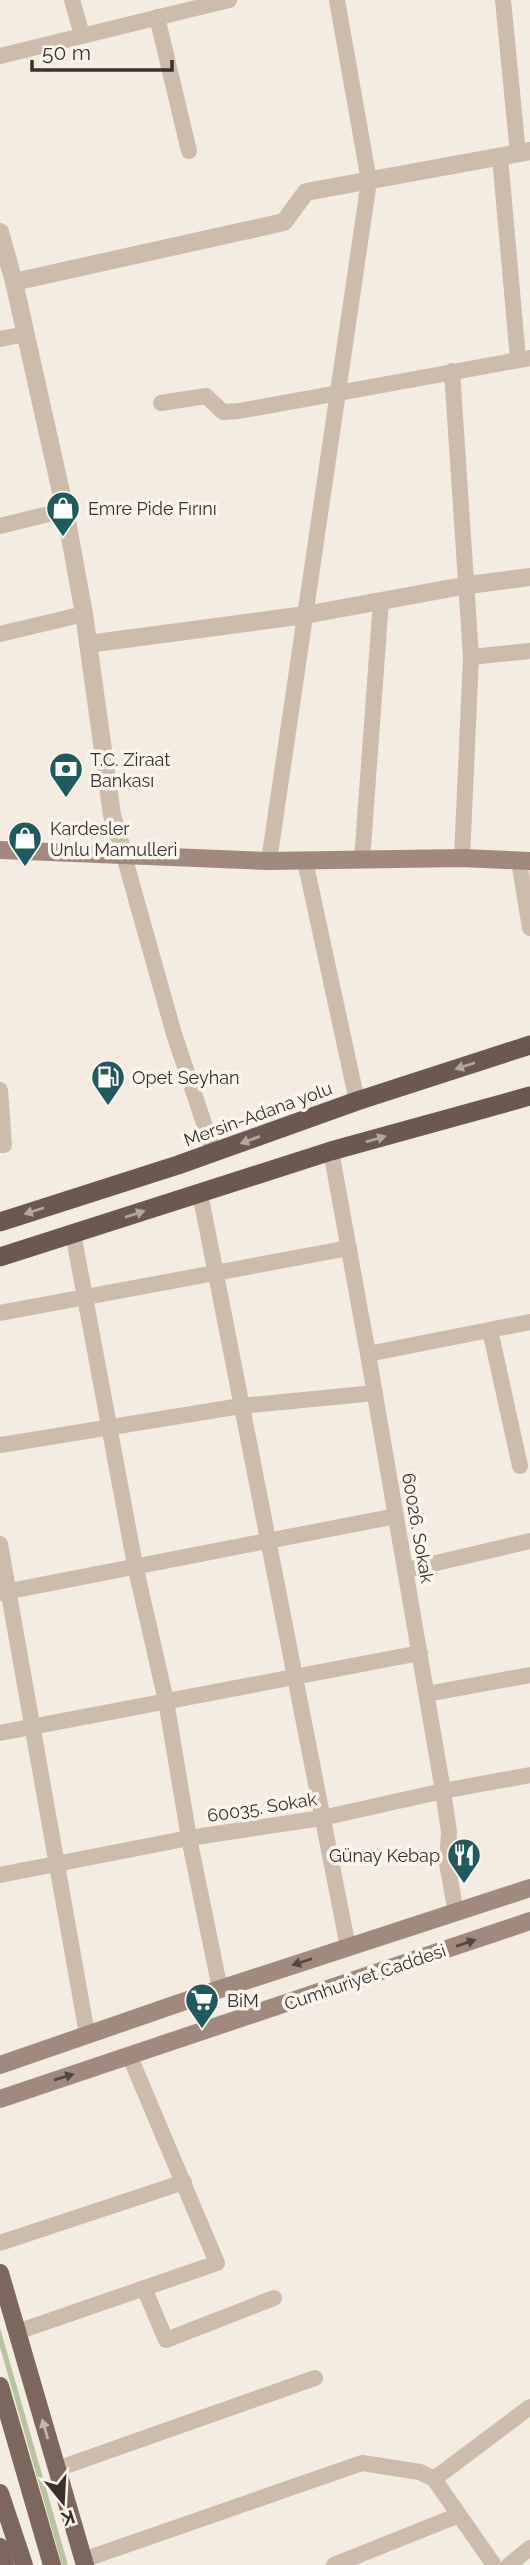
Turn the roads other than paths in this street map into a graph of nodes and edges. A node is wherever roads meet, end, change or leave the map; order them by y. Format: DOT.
graph roads {
  1 [pos="72,0"];
  2 [pos="229,0"];
  3 [pos="337,0"];
  4 [pos="503,0"];
  5 [pos="175,6"];
  6 [pos="157,17"];
  7 [pos="82,35"];
  8 [pos="0,55"];
  9 [pos="190,151"];
  10 [pos="524,153"];
  11 [pos="500,157"];
  12 [pos="369,181"];
  13 [pos="0,232"];
  14 [pos="14,282"];
  15 [pos="26,334"];
  16 [pos="0,339"];
  17 [pos="524,359"];
  18 [pos="452,371"];
  19 [pos="340,393"];
  20 [pos="161,403"];
  21 [pos="65,510"];
  22 [pos="0,526"];
  23 [pos="530,577"];
  24 [pos="468,585"];
  25 [pos="381,601"];
  26 [pos="84,614"];
  27 [pos="305,615"];
  28 [pos="0,634"];
  29 [pos="88,644"];
  30 [pos="530,651"];
  31 [pos="471,657"];
  32 [pos="0,850"];
  33 [pos="124,856"];
  34 [pos="462,858"];
  35 [pos="362,860"];
  36 [pos="269,861"];
  37 [pos="305,861"];
  38 [pos="524,861"];
  39 [pos="530,928"];
  40 [pos="530,1045"];
  41 [pos="0,1090"];
  42 [pos="530,1096"];
  43 [pos="357,1101"];
  44 [pos="0,1145"];
  45 [pos="331,1151"];
  46 [pos="214,1153"];
  47 [pos="200,1193"];
  48 [pos="0,1222"];
  49 [pos="73,1233"];
  50 [pos="348,1248"];
  51 [pos="0,1256"];
  52 [pos="215,1273"];
  53 [pos="85,1297"];
  54 [pos="0,1313"];
  55 [pos="530,1322"];
  56 [pos="491,1330"];
  57 [pos="368,1354"];
  58 [pos="375,1393"];
  59 [pos="242,1406"];
  60 [pos="110,1429"];
  61 [pos="0,1445"];
  62 [pos="520,1466"];
  63 [pos="396,1516"];
  64 [pos="268,1540"];
  65 [pos="530,1541"];
  66 [pos="0,1544"];
  67 [pos="135,1565"];
  68 [pos="405,1570"];
  69 [pos="4,1592"];
  70 [pos="420,1653"];
  71 [pos="530,1675"];
  72 [pos="295,1677"];
  73 [pos="427,1694"];
  74 [pos="166,1701"];
  75 [pos="33,1728"];
  76 [pos="0,1733"];
  77 [pos="530,1775"];
  78 [pos="443,1791"];
  79 [pos="322,1818"];
  80 [pos="189,1838"];
  81 [pos="57,1863"];
  82 [pos="0,1875"];
  83 [pos="530,1888"];
  84 [pos="456,1913"];
  85 [pos="530,1921"];
  86 [pos="348,1947"];
  87 [pos="220,1989"];
  88 [pos="87,2034"];
  89 [pos="130,2057"];
  90 [pos="0,2065"];
  91 [pos="0,2099"];
  92 [pos="184,2182"];
  93 [pos="0,2243"];
  94 [pos="0,2273"];
  95 [pos="144,2288"];
  96 [pos="274,2298"];
  97 [pos="17,2332"];
  98 [pos="315,2378"];
  99 [pos="0,2386"];
  100 [pos="530,2407"];
  101 [pos="57,2469"];
  102 [pos="434,2479"];
  103 [pos="0,2493"];
  104 [pos="458,2515"];
  105 [pos="0,2547"];
  106 [pos="530,2548"];
  107 [pos="84,2562"];
  108 [pos="5,2565"];
  109 [pos="24,2565"];
  110 [pos="51,2565"];
  111 [pos="334,2565"];
  112 [pos="494,2565"];
  113 [pos="509,2565"];
  1 -- 7 [label="street"];
  2 -- 5 [label="street"];
  3 -- 12 [label="street"];
  4 -- 10 [label="street"];
  5 -- 6 [label="street"];
  6 -- 7 [label="street"];
  6 -- 9 [label="street"];
  7 -- 8 [label="street"];
  10 -- 11 [label="street"];
  11 -- 12 [label="street"];
  11 -- 17 [label="street"];
  12 -- 14 [label="street"];
  12 -- 19 [label="street"];
  13 -- 14 [label="street"];
  14 -- 15 [label="street"];
  15 -- 16 [label="street"];
  15 -- 21 [label="street"];
  17 -- 18 [label="street"];
  18 -- 19 [label="street"];
  18 -- 24 [label="street"];
  19 -- 20 [label="street"];
  19 -- 27 [label="street"];
  21 -- 22 [label="street"];
  21 -- 26 [label="street"];
  23 -- 24 [label="street"];
  24 -- 25 [label="street"];
  24 -- 31 [label="street"];
  25 -- 27 [label="street"];
  25 -- 35 [label="street"];
  26 -- 28 [label="street"];
  26 -- 29 [label="street"];
  27 -- 29 [label="street"];
  27 -- 36 [label="street"];
  29 -- 33 [label="street"];
  30 -- 31 [label="street"];
  31 -- 34 [label="street"];
  32 -- 33 [label="main road"];
  33 -- 36 [label="main road"];
  33 -- 46 [label="street"];
  34 -- 35 [label="main road"];
  34 -- 38 [label="main road"];
  35 -- 37 [label="main road"];
  36 -- 37 [label="main road"];
  37 -- 43 [label="street"];
  38 -- 39 [label="street"];
  40 -- 43 [label="highway, Mersin-Adana yolu, one-way"];
  41 -- 44 [label="street"];
  45 -- 42 [label="highway, one-way"];
  43 -- 46 [label="highway, Mersin-Adana yolu, one-way"];
  45 -- 47 [label="highway"];
  45 -- 50 [label="street, 60026. Sokak"];
  46 -- 48 [label="highway, Mersin-Adana yolu, one-way"];
  49 -- 47 [label="highway, one-way"];
  47 -- 52 [label="street"];
  49 -- 51 [label="highway"];
  49 -- 53 [label="street"];
  50 -- 52 [label="street"];
  50 -- 57 [label="street, 60026. Sokak"];
  52 -- 53 [label="street"];
  52 -- 59 [label="street"];
  53 -- 54 [label="street"];
  53 -- 60 [label="street"];
  55 -- 56 [label="street"];
  56 -- 57 [label="street"];
  56 -- 62 [label="street"];
  57 -- 58 [label="street, 60026. Sokak"];
  58 -- 59 [label="street"];
  58 -- 63 [label="street, 60026. Sokak"];
  59 -- 60 [label="street"];
  59 -- 64 [label="street"];
  60 -- 61 [label="street"];
  60 -- 67 [label="street"];
  63 -- 64 [label="street"];
  63 -- 68 [label="street, 60026. Sokak"];
  64 -- 67 [label="street"];
  64 -- 72 [label="street"];
  65 -- 68 [label="street"];
  66 -- 69 [label="street"];
  67 -- 69 [label="street"];
  67 -- 74 [label="street"];
  68 -- 70 [label="street, 60026. Sokak"];
  69 -- 75 [label="street"];
  70 -- 72 [label="street"];
  70 -- 73 [label="street, 60026. Sokak"];
  71 -- 73 [label="street"];
  72 -- 74 [label="street"];
  72 -- 79 [label="street"];
  73 -- 78 [label="street, 60026. Sokak"];
  74 -- 75 [label="street"];
  74 -- 80 [label="street"];
  75 -- 76 [label="street"];
  75 -- 81 [label="street"];
  77 -- 78 [label="street, 60035. Sokak"];
  78 -- 79 [label="street, 60035. Sokak"];
  78 -- 84 [label="street, 60026. Sokak"];
  79 -- 80 [label="street, 60035. Sokak"];
  79 -- 86 [label="street"];
  80 -- 81 [label="street, 60035. Sokak"];
  80 -- 87 [label="street"];
  81 -- 82 [label="street, 60035. Sokak"];
  81 -- 88 [label="street"];
  83 -- 84 [label="main road, Cumhuriyet Caddesi"];
  84 -- 86 [label="main road, Cumhuriyet Caddesi"];
  89 -- 85 [label="main road, Cumhuriyet Caddesi, one-way"];
  86 -- 87 [label="main road, Cumhuriyet Caddesi, one-way"];
  87 -- 88 [label="main road, Cumhuriyet Caddesi"];
  88 -- 90 [label="main road, Cumhuriyet Caddesi"];
  91 -- 89 [label="main road, Cumhuriyet Caddesi, one-way"];
  89 -- 92 [label="street"];
  92 -- 93 [label="street"];
  92 -- 95 [label="street"];
  94 -- 97 [label="main road"];
  95 -- 96 [label="street"];
  95 -- 97 [label="street"];
  101 -- 97 [label="main road, one-way"];
  98 -- 101 [label="street"];
  99 -- 110 [label="main road"];
  100 -- 102 [label="street"];
  101 -- 107 [label="main road"];
  102 -- 104 [label="street"];
  102 -- 107 [label="street"];
  103 -- 109 [label="main road"];
  104 -- 111 [label="street"];
  104 -- 112 [label="street"];
  105 -- 108 [label="main road"];
  106 -- 113 [label="street"];
}
